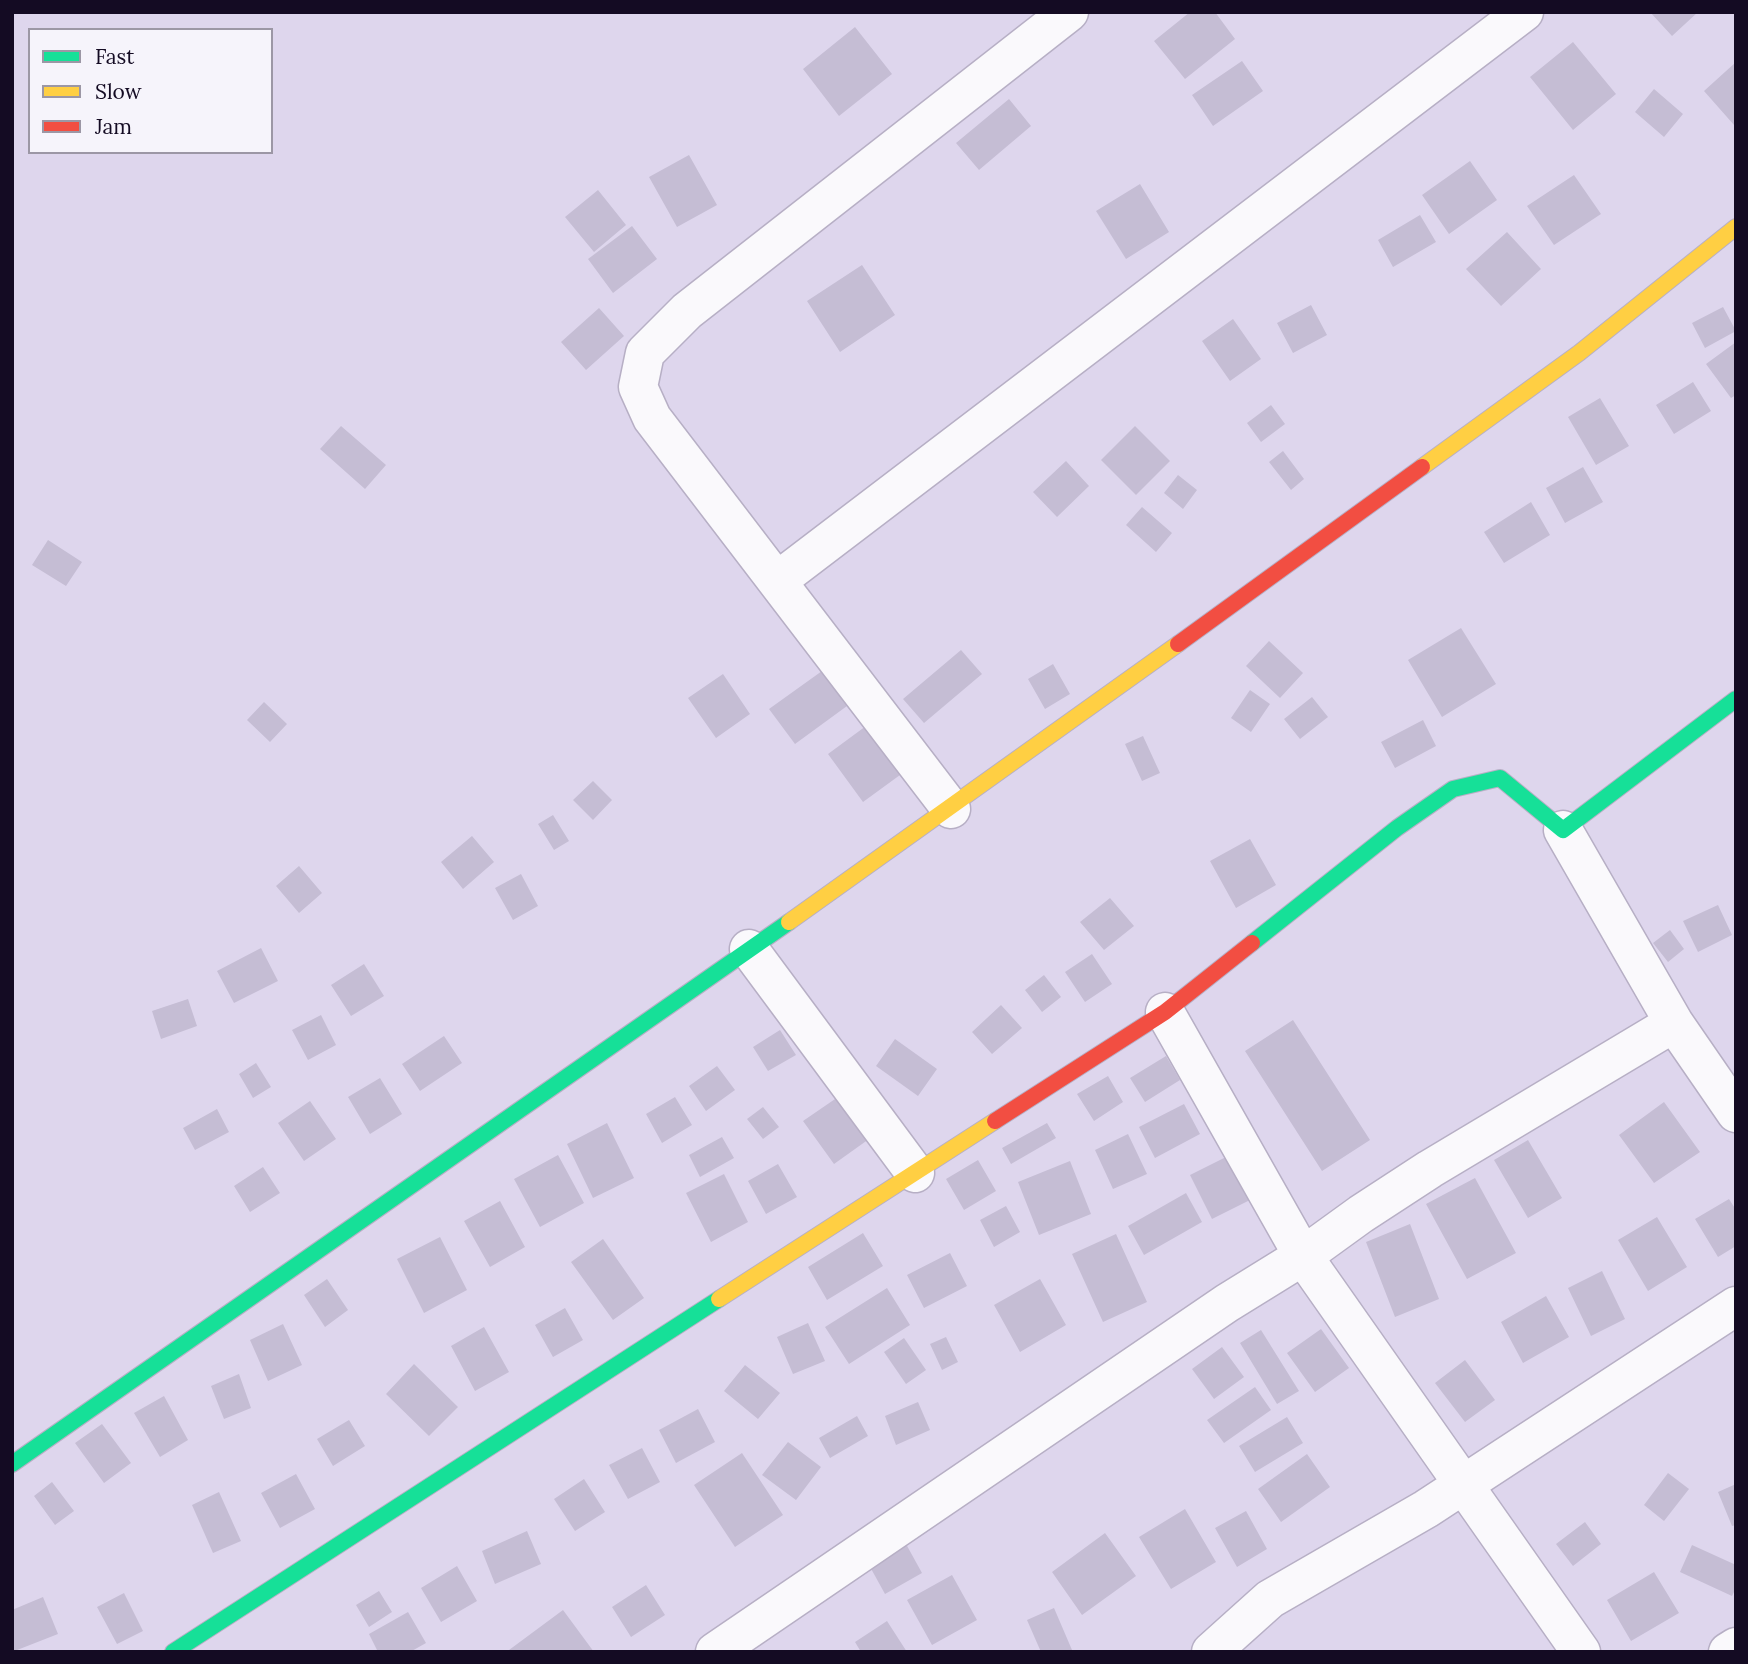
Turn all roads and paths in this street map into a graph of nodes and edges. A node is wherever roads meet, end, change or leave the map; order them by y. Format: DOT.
graph roads {
  1 [pos="1069,12"];
  2 [pos="1524,12"];
  3 [pos="1736,227"];
  4 [pos="777,581"];
  5 [pos="1736,699"];
  6 [pos="951,808"];
  7 [pos="1563,830"];
  8 [pos="749,949"];
  9 [pos="1165,1012"];
  10 [pos="1674,1023"];
  11 [pos="1736,1113"];
  12 [pos="915,1173"];
  13 [pos="1303,1256"];
  14 [pos="1736,1306"];
  15 [pos="12,1464"];
  16 [pos="1462,1485"];
  17 [pos="1736,1647"];
  18 [pos="173,1652"];
  19 [pos="715,1652"];
  20 [pos="1211,1652"];
  21 [pos="1581,1652"];
  22 [pos="1728,1652"];
  1 -- 4 [label="street"];
  2 -- 4 [label="street"];
  3 -- 6 [label="street"];
  4 -- 6 [label="street"];
  5 -- 7 [label="street"];
  6 -- 8 [label="street"];
  7 -- 9 [label="street"];
  7 -- 10 [label="street"];
  8 -- 12 [label="street"];
  8 -- 15 [label="street"];
  9 -- 12 [label="street"];
  9 -- 13 [label="street"];
  10 -- 11 [label="street"];
  10 -- 13 [label="street"];
  12 -- 18 [label="street"];
  13 -- 16 [label="street"];
  13 -- 19 [label="street"];
  14 -- 16 [label="street"];
  16 -- 20 [label="street"];
  16 -- 21 [label="street"];
  17 -- 22 [label="street"];
}
